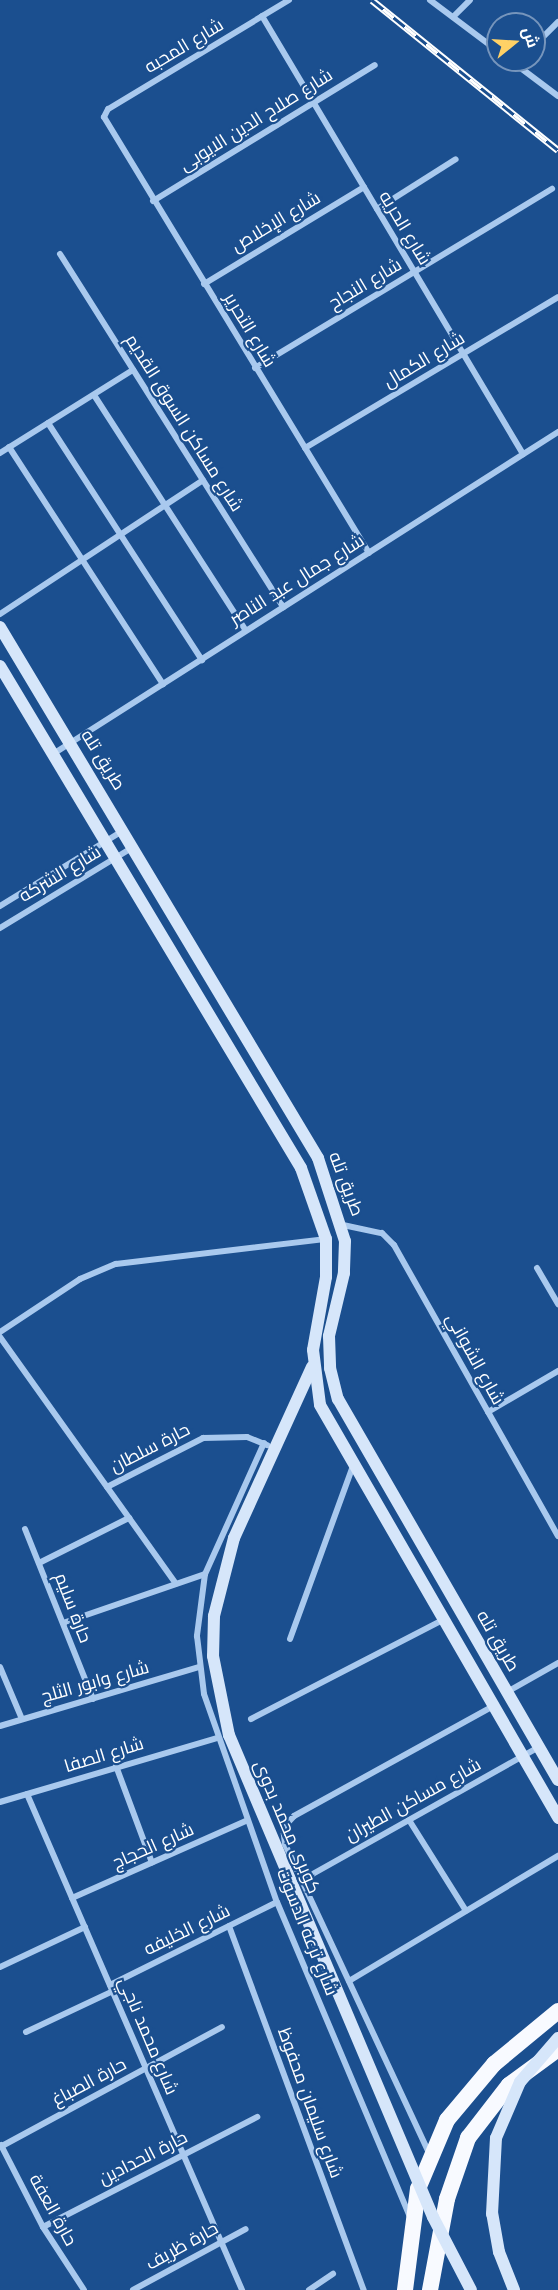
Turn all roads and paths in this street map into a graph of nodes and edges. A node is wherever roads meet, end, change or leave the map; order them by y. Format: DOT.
graph roads {
  1 [pos="289,0"];
  2 [pos="430,0"];
  3 [pos="470,0"];
  4 [pos="262,16"];
  5 [pos="453,18"];
  6 [pos="558,22"];
  7 [pos="546,34"];
  8 [pos="486,42"];
  9 [pos="375,65"];
  10 [pos="529,72"];
  11 [pos="558,96"];
  12 [pos="314,103"];
  13 [pos="105,123"];
  14 [pos="456,159"];
  15 [pos="364,187"];
  16 [pos="552,189"];
  17 [pos="153,201"];
  18 [pos="377,209"];
  19 [pos="60,254"];
  20 [pos="414,272"];
  21 [pos="204,284"];
  22 [pos="558,297"];
  23 [pos="463,354"];
  24 [pos="255,368"];
  25 [pos="133,370"];
  26 [pos="94,395"];
  27 [pos="48,423"];
  28 [pos="558,432"];
  29 [pos="9,447"];
  30 [pos="305,448"];
  31 [pos="0,453"];
  32 [pos="523,454"];
  33 [pos="203,480"];
  34 [pos="167,504"];
  35 [pos="120,534"];
  36 [pos="369,553"];
  37 [pos="82,559"];
  38 [pos="283,607"];
  39 [pos="0,614"];
  40 [pos="0,627"];
  41 [pos="245,629"];
  42 [pos="202,660"];
  43 [pos="0,666"];
  44 [pos="163,684"];
  45 [pos="71,743"];
  46 [pos="53,754"];
  47 [pos="124,829"];
  48 [pos="106,841"];
  49 [pos="135,846"];
  50 [pos="116,858"];
  51 [pos="0,906"];
  52 [pos="0,928"];
  53 [pos="344,1225"];
  54 [pos="326,1239"];
  55 [pos="537,1268"];
  56 [pos="558,1304"];
  57 [pos="0,1332"];
  58 [pos="0,1337"];
  59 [pos="313,1365"];
  60 [pos="558,1371"];
  61 [pos="333,1383"];
  62 [pos="315,1387"];
  63 [pos="488,1412"];
  64 [pos="270,1446"];
  65 [pos="353,1465"];
  66 [pos="107,1487"];
  67 [pos="129,1518"];
  68 [pos="25,1529"];
  69 [pos="558,1536"];
  70 [pos="39,1563"];
  71 [pos="205,1574"];
  72 [pos="176,1584"];
  73 [pos="443,1620"];
  74 [pos="63,1623"];
  75 [pos="290,1639"];
  76 [pos="558,1663"];
  77 [pos="0,1667"];
  78 [pos="199,1667"];
  79 [pos="507,1692"];
  80 [pos="93,1698"];
  81 [pos="494,1706"];
  82 [pos="22,1719"];
  83 [pos="251,1719"];
  84 [pos="0,1726"];
  85 [pos="217,1738"];
  86 [pos="539,1747"];
  87 [pos="523,1756"];
  88 [pos="116,1766"];
  89 [pos="558,1780"];
  90 [pos="27,1794"];
  91 [pos="0,1802"];
  92 [pos="558,1818"];
  93 [pos="409,1820"];
  94 [pos="246,1821"];
  95 [pos="558,1856"];
  96 [pos="152,1863"];
  97 [pos="302,1880"];
  98 [pos="72,1898"];
  99 [pos="277,1902"];
  100 [pos="466,1911"];
  101 [pos="229,1926"];
  102 [pos="85,1927"];
  103 [pos="0,1967"];
  104 [pos="349,1982"];
  105 [pos="111,1988"];
  106 [pos="558,2011"];
  107 [pos="222,2027"];
  108 [pos="26,2032"];
  109 [pos="558,2038"];
  110 [pos="558,2049"];
  111 [pos="494,2064"];
  112 [pos="146,2068"];
  113 [pos="508,2085"];
  114 [pos="257,2117"];
  115 [pos="1,2144"];
  116 [pos="183,2154"];
  117 [pos="430,2154"];
  118 [pos="412,2222"];
  119 [pos="43,2227"];
  120 [pos="246,2229"];
  121 [pos="221,2241"];
  122 [pos="333,2274"];
  123 [pos="84,2290"];
  124 [pos="133,2290"];
  125 [pos="242,2290"];
  126 [pos="309,2290"];
  127 [pos="364,2290"];
  128 [pos="405,2290"];
  129 [pos="430,2290"];
  130 [pos="471,2290"];
  131 [pos="514,2290"];
  1 -- 4 [label="street, شارع المحبه"];
  2 -- 5 [label="street"];
  3 -- 5 [label="street"];
  4 -- 12 [label="street, شارع الحريه"];
  4 -- 13 [label="street, شارع المحبه"];
  5 -- 8 [label="street"];
  6 -- 7 [label="street"];
  9 -- 12 [label="street, شارع صلاح الدين الايوبى"];
  10 -- 11 [label="street"];
  12 -- 15 [label="street, شارع الحريه"];
  12 -- 17 [label="street, شارع صلاح الدين الايوبى"];
  13 -- 17 [label="street, شارع التحرير"];
  14 -- 18 [label="street"];
  15 -- 18 [label="street, شارع الحريه"];
  15 -- 21 [label="street, شارع الإخلاص"];
  16 -- 20 [label="street, شارع النجاح"];
  17 -- 21 [label="street, شارع التحرير"];
  18 -- 20 [label="street, شارع الحريه"];
  19 -- 25 [label="street, شارع مساكن السوق القديم"];
  20 -- 23 [label="street, شارع الحريه"];
  20 -- 24 [label="street, شارع النجاح"];
  21 -- 24 [label="street, شارع التحرير"];
  22 -- 23 [label="street, شارع الكمال"];
  23 -- 30 [label="street, شارع الكمال"];
  23 -- 32 [label="street, شارع الحريه"];
  24 -- 30 [label="street, شارع التحرير"];
  25 -- 26 [label="street"];
  25 -- 33 [label="street, شارع مساكن السوق القديم"];
  26 -- 27 [label="street"];
  26 -- 34 [label="street"];
  27 -- 29 [label="street"];
  27 -- 35 [label="street"];
  28 -- 32 [label="street, شارع جمال عبد الناصر"];
  29 -- 31 [label="street"];
  29 -- 37 [label="street"];
  30 -- 36 [label="street, شارع التحرير"];
  32 -- 36 [label="street, شارع جمال عبد الناصر"];
  33 -- 34 [label="street"];
  33 -- 38 [label="street, شارع مساكن السوق القديم"];
  34 -- 35 [label="street"];
  34 -- 41 [label="street"];
  35 -- 37 [label="street"];
  35 -- 42 [label="street"];
  36 -- 38 [label="street, شارع جمال عبد الناصر"];
  37 -- 39 [label="street"];
  37 -- 44 [label="street"];
  38 -- 41 [label="street, شارع جمال عبد الناصر"];
  40 -- 45 [label="main road, طريق تله"];
  41 -- 42 [label="street, شارع جمال عبد الناصر"];
  42 -- 44 [label="street, شارع جمال عبد الناصر"];
  43 -- 46 [label="main road, طريق تله"];
  44 -- 45 [label="street, شارع جمال عبد الناصر"];
  45 -- 46 [label="street, شارع جمال عبد الناصر"];
  45 -- 47 [label="main road, طريق تله"];
  46 -- 48 [label="main road, طريق تله"];
  47 -- 48 [label="street, شارع الشركه"];
  47 -- 49 [label="main road, طريق تله"];
  48 -- 50 [label="main road, طريق تله"];
  48 -- 51 [label="street, شارع الشركه"];
  49 -- 50 [label="street, شارع الشركه"];
  49 -- 53 [label="main road, طريق تله"];
  50 -- 52 [label="street, شارع الشركه"];
  50 -- 54 [label="main road, طريق تله"];
  53 -- 61 [label="main road, طريق تله"];
  53 -- 63 [label="street, شارع الشواني"];
  54 -- 57 [label="street"];
  54 -- 59 [label="main road, طريق تله"];
  55 -- 56 [label="street"];
  58 -- 66 [label="street"];
  59 -- 62 [label="main road, طريق تله"];
  59 -- 64 [label="main road, كوبرى محمد بدوى"];
  60 -- 63 [label="street"];
  61 -- 62 [label="main road"];
  61 -- 79 [label="main road, طريق تله"];
  62 -- 65 [label="main road, طريق تله"];
  63 -- 69 [label="street, شارع الشواني"];
  64 -- 66 [label="street, حارة سلطان"];
  64 -- 71 [label="street, شارع ترعه الدسوت"];
  64 -- 130 [label="main road, كوبرى محمد بدوى, bridge"];
  65 -- 73 [label="main road, طريق تله"];
  65 -- 75 [label="street"];
  66 -- 67 [label="street"];
  67 -- 70 [label="street"];
  67 -- 72 [label="street"];
  68 -- 70 [label="street, حارة سليم"];
  70 -- 74 [label="street, حارة سليم"];
  71 -- 72 [label="street"];
  71 -- 78 [label="street, شارع ترعه الدسوت"];
  72 -- 74 [label="street"];
  73 -- 81 [label="main road, طريق تله"];
  73 -- 83 [label="street"];
  74 -- 80 [label="street, حارة سليم"];
  76 -- 79 [label="street"];
  77 -- 82 [label="street"];
  78 -- 80 [label="street, شارع وابور الثلج"];
  78 -- 85 [label="street, شارع ترعه الدسوت"];
  79 -- 86 [label="main road, طريق تله"];
  80 -- 82 [label="street, شارع وابور الثلج"];
  81 -- 87 [label="main road, طريق تله"];
  81 -- 97 [label="street"];
  82 -- 84 [label="street, شارع وابور الثلج"];
  85 -- 88 [label="street, شارع الصفا"];
  85 -- 94 [label="street, شارع ترعه الدسوت"];
  86 -- 87 [label="street, شارع مساكن الطيران"];
  86 -- 89 [label="main road, طريق تله"];
  87 -- 92 [label="main road, طريق تله"];
  87 -- 93 [label="street, شارع مساكن الطيران"];
  88 -- 90 [label="street, شارع الصفا"];
  88 -- 96 [label="street"];
  90 -- 91 [label="street, شارع الصفا"];
  90 -- 98 [label="street, شارع محمد ناجي"];
  93 -- 97 [label="street, شارع مساكن الطيران"];
  93 -- 100 [label="street"];
  94 -- 96 [label="street, شارع الحجاج"];
  94 -- 99 [label="street, شارع ترعه الدسوت"];
  95 -- 100 [label="street"];
  96 -- 98 [label="street, شارع الحجاج"];
  97 -- 104 [label="street"];
  98 -- 102 [label="street, شارع محمد ناجي"];
  99 -- 101 [label="street, شارع الخليفه"];
  99 -- 118 [label="street, شارع ترعه الدسوت"];
  100 -- 104 [label="street"];
  101 -- 105 [label="street, شارع الخليفه"];
  101 -- 127 [label="street, شارع سليمان محفوظ"];
  102 -- 103 [label="street"];
  102 -- 105 [label="street, شارع محمد ناجي"];
  104 -- 117 [label="street"];
  105 -- 108 [label="street, شارع الخليفه"];
  105 -- 112 [label="street, شارع محمد ناجي"];
  106 -- 111 [label="highway"];
  107 -- 112 [label="street, حارة الصباغ"];
  109 -- 131 [label="main road, bridge"];
  110 -- 113 [label="highway"];
  111 -- 113 [label="highway"];
  111 -- 117 [label="highway"];
  112 -- 115 [label="street, حارة الصباغ"];
  112 -- 116 [label="street, شارع محمد ناجي"];
  113 -- 129 [label="highway"];
  114 -- 116 [label="street, حارة الحدادين"];
  115 -- 119 [label="street, حارة العفة"];
  116 -- 119 [label="street, حارة الحدادين"];
  116 -- 121 [label="street, شارع محمد ناجي"];
  117 -- 118 [label="highway"];
  118 -- 128 [label="highway"];
  119 -- 123 [label="street, حارة العفة"];
  120 -- 121 [label="street, حارة ظريف"];
  121 -- 124 [label="street, حارة ظريف"];
  121 -- 125 [label="street, شارع محمد ناجي"];
  122 -- 126 [label="street"];
}
